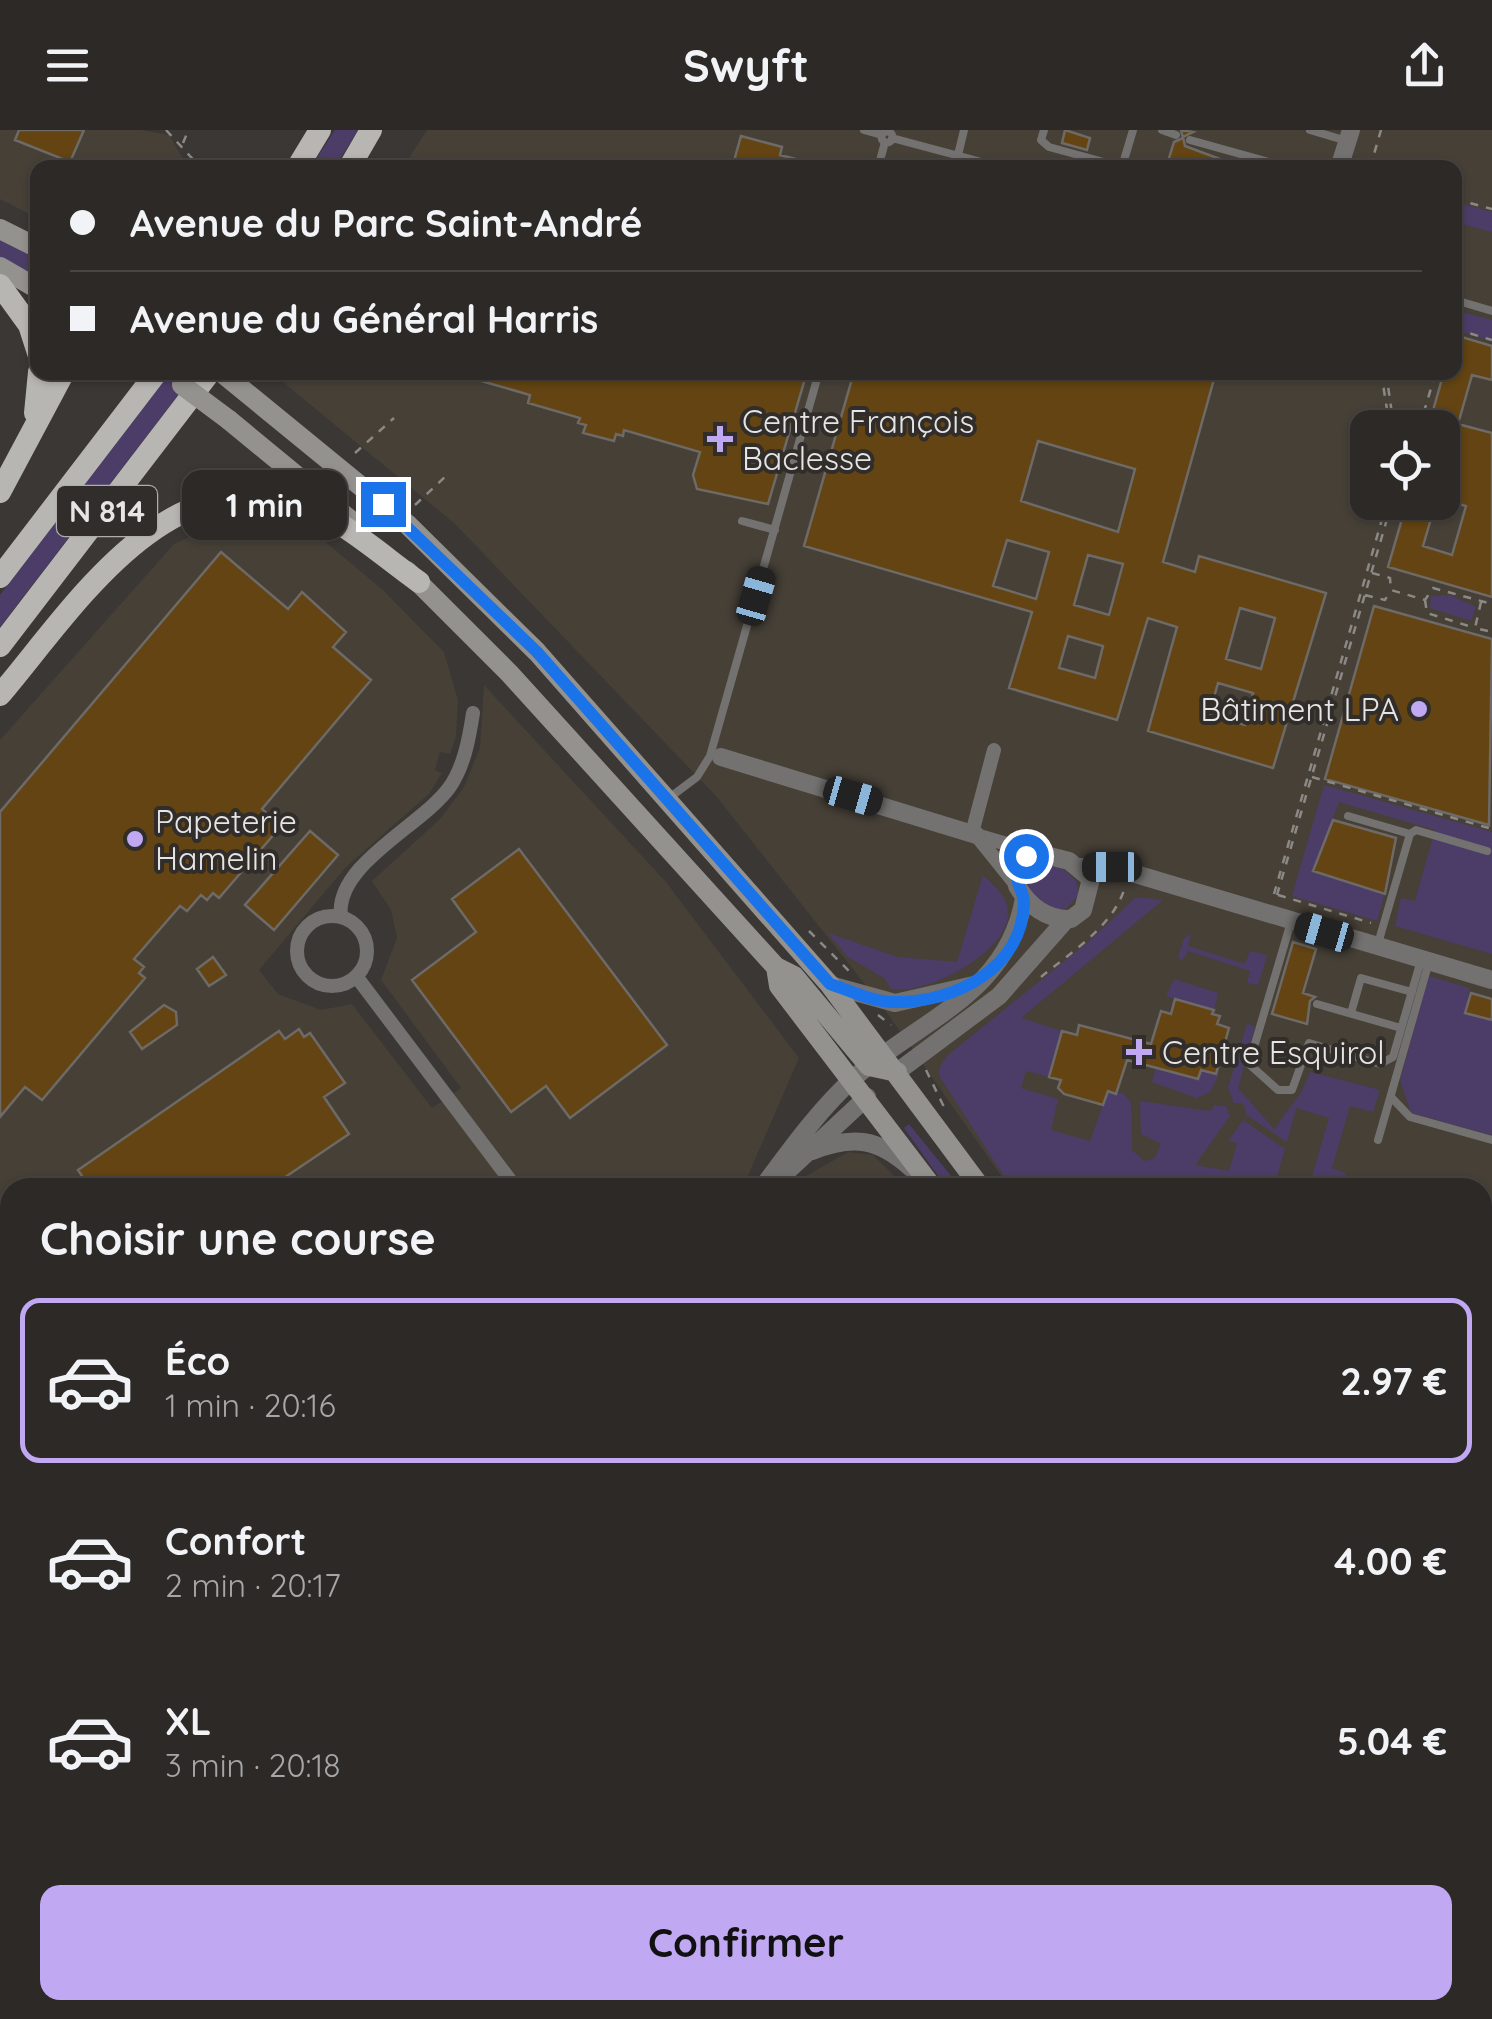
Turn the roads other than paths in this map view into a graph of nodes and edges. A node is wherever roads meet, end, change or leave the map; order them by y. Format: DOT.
graph roads {
  1 [pos="320,130"];
  2 [pos="371,130"];
  3 [pos="864,130"];
  4 [pos="964,130"];
  5 [pos="1044,130"];
  6 [pos="1134,130"];
  7 [pos="1162,130"];
  8 [pos="1310,130"];
  9 [pos="1176,134"];
  10 [pos="1349,135"];
  11 [pos="887,136"];
  12 [pos="1190,140"];
  13 [pos="958,154"];
  14 [pos="302,160"];
  15 [pos="353,160"];
  16 [pos="978,160"];
  17 [pos="1094,160"];
  18 [pos="1125,160"];
  19 [pos="1261,160"];
  20 [pos="1342,160"];
  21 [pos="0,229"];
  22 [pos="30,244"];
  23 [pos="0,267"];
  24 [pos="30,284"];
  25 [pos="0,285"];
  26 [pos="1462,302"];
  27 [pos="1492,311"];
  28 [pos="30,328"];
  29 [pos="39,380"];
  30 [pos="60,380"];
  31 [pos="154,380"];
  32 [pos="173,380"];
  33 [pos="204,380"];
  34 [pos="230,380"];
  35 [pos="816,380"];
  36 [pos="32,432"];
  37 [pos="0,492"];
  38 [pos="742,521"];
  39 [pos="774,530"];
  40 [pos="0,578"];
  41 [pos="419,582"];
  42 [pos="0,648"];
  43 [pos="0,695"];
  44 [pos="473,713"];
  45 [pos="994,750"];
  46 [pos="721,757"];
  47 [pos="669,798"];
  48 [pos="1348,816"];
  49 [pos="974,834"];
  50 [pos="1410,834"];
  51 [pos="1486,851"];
  52 [pos="1034,852"];
  53 [pos="1080,867"];
  54 [pos="1021,892"];
  55 [pos="341,917"];
  56 [pos="1276,918"];
  57 [pos="1065,920"];
  58 [pos="1378,947"];
  59 [pos="1425,961"];
  60 [pos="356,976"];
  61 [pos="1492,980"];
  62 [pos="830,984"];
  63 [pos="978,984"];
  64 [pos="1412,992"];
  65 [pos="1317,1004"];
  66 [pos="1351,1013"];
  67 [pos="1401,1028"];
  68 [pos="868,1067"];
  69 [pos="897,1072"];
  70 [pos="867,1096"];
  71 [pos="1390,1097"];
  72 [pos="1378,1140"];
  73 [pos="1492,1140"];
  74 [pos="812,1151"];
  75 [pos="505,1178"];
  76 [pos="774,1178"];
  77 [pos="778,1178"];
  78 [pos="922,1178"];
  79 [pos="926,1178"];
  80 [pos="974,1178"];
  1 -- 14 [label="highway"];
  2 -- 15 [label="highway"];
  3 -- 11 [label="lane"];
  4 -- 13 [label="lane"];
  5 -- 17 [label="lane"];
  6 -- 18 [label="lane"];
  7 -- 9 [label="lane"];
  8 -- 10 [label="lane"];
  10 -- 20 [label="street"];
  11 -- 13 [label="lane"];
  12 -- 19 [label="lane"];
  13 -- 16 [label="lane"];
  21 -- 22 [label="main road"];
  23 -- 24 [label="main road"];
  25 -- 28 [label="highway"];
  26 -- 27 [label="lane"];
  29 -- 36 [label="highway, N 814"];
  30 -- 36 [label="highway, N 814"];
  31 -- 40 [label="highway, N 814"];
  32 -- 41 [label="main road, bridge"];
  33 -- 42 [label="highway, N 814"];
  34 -- 47 [label="main road"];
  35 -- 39 [label="lane"];
  36 -- 37 [label="highway, N 814"];
  38 -- 39 [label="lane"];
  39 -- 47 [label="lane"];
  41 -- 43 [label="highway, N 814"];
  41 -- 68 [label="main road"];
  44 -- 55 [label="street"];
  45 -- 49 [label="street"];
  46 -- 49 [label="street"];
  47 -- 62 [label="main road"];
  48 -- 50 [label="lane"];
  49 -- 52 [label="street"];
  49 -- 54 [label="street"];
  50 -- 51 [label="lane"];
  50 -- 58 [label="lane"];
  52 -- 53 [label="street"];
  52 -- 54 [label="street"];
  53 -- 56 [label="street"];
  53 -- 57 [label="street"];
  54 -- 57 [label="street"];
  54 -- 63 [label="street"];
  55 -- 60 [label="street"];
  55 -- 60 [label="street"];
  56 -- 58 [label="street"];
  56 -- 67 [label="lane"];
  57 -- 69 [label="street"];
  58 -- 59 [label="street"];
  59 -- 61 [label="street"];
  59 -- 64 [label="lane"];
  59 -- 71 [label="lane"];
  60 -- 75 [label="street"];
  62 -- 63 [label="street"];
  62 -- 68 [label="main road"];
  63 -- 68 [label="street"];
  64 -- 66 [label="lane"];
  64 -- 67 [label="lane"];
  65 -- 66 [label="lane"];
  66 -- 67 [label="lane"];
  68 -- 69 [label="main road"];
  68 -- 70 [label="main road"];
  68 -- 76 [label="street"];
  69 -- 70 [label="main road"];
  69 -- 80 [label="main road"];
  70 -- 74 [label="street"];
  70 -- 79 [label="main road"];
  71 -- 72 [label="lane"];
  71 -- 73 [label="lane"];
  74 -- 77 [label="street"];
  74 -- 78 [label="street"];
}
